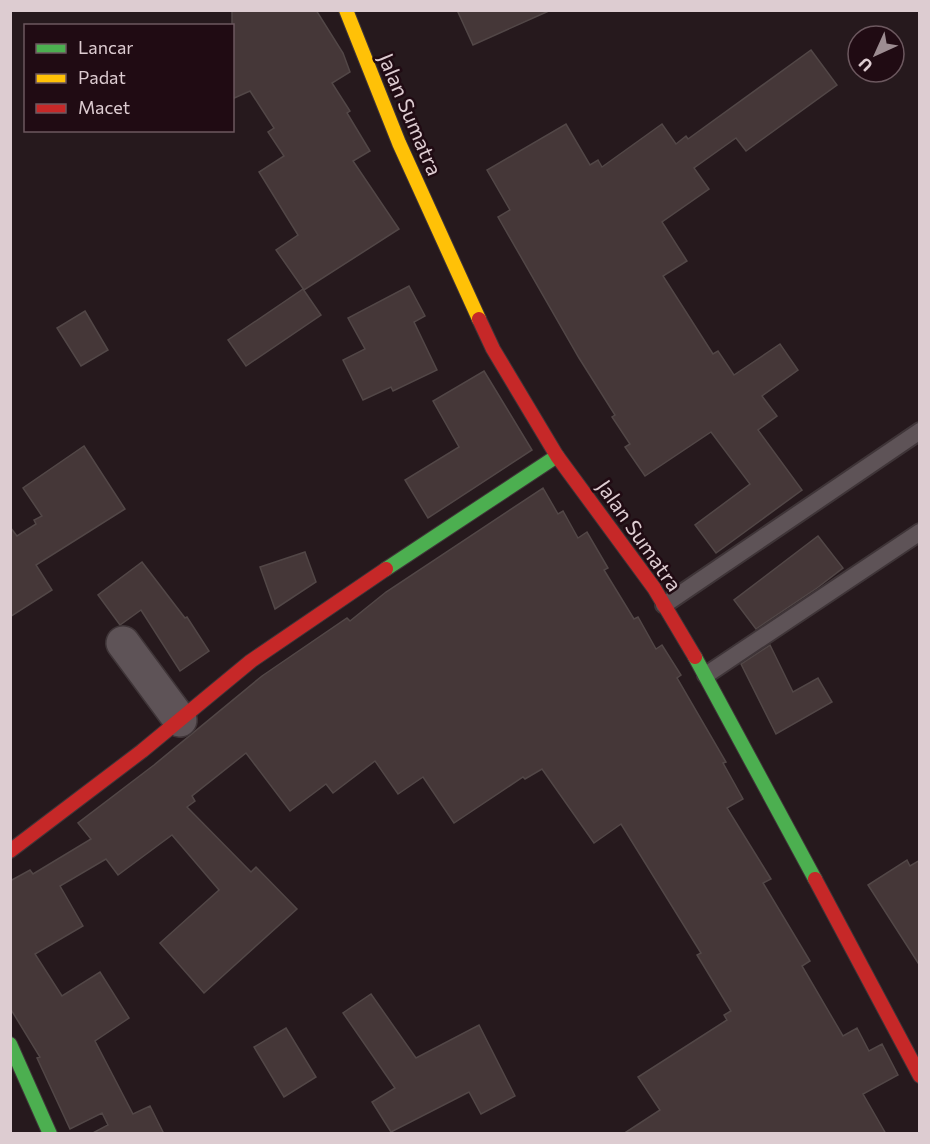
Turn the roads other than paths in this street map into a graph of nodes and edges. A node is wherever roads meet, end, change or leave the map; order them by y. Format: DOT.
graph roads {
  1 [pos="346,10"];
  2 [pos="920,431"];
  3 [pos="558,456"];
  4 [pos="920,532"];
  5 [pos="664,605"];
  6 [pos="123,642"];
  7 [pos="706,675"];
  8 [pos="180,720"];
  9 [pos="10,851"];
  10 [pos="10,1044"];
  11 [pos="920,1076"];
  12 [pos="50,1134"];
  1 -- 3 [label="street, Jalan Sumatra"];
  2 -- 5 [label="lane"];
  3 -- 5 [label="street, Jalan Sumatra"];
  3 -- 8 [label="street"];
  4 -- 7 [label="lane"];
  5 -- 7 [label="street, Jalan Sumatra"];
  6 -- 8 [label="street"];
  7 -- 11 [label="street, Jalan Sumatra"];
  8 -- 9 [label="street"];
  10 -- 12 [label="street"];
}
